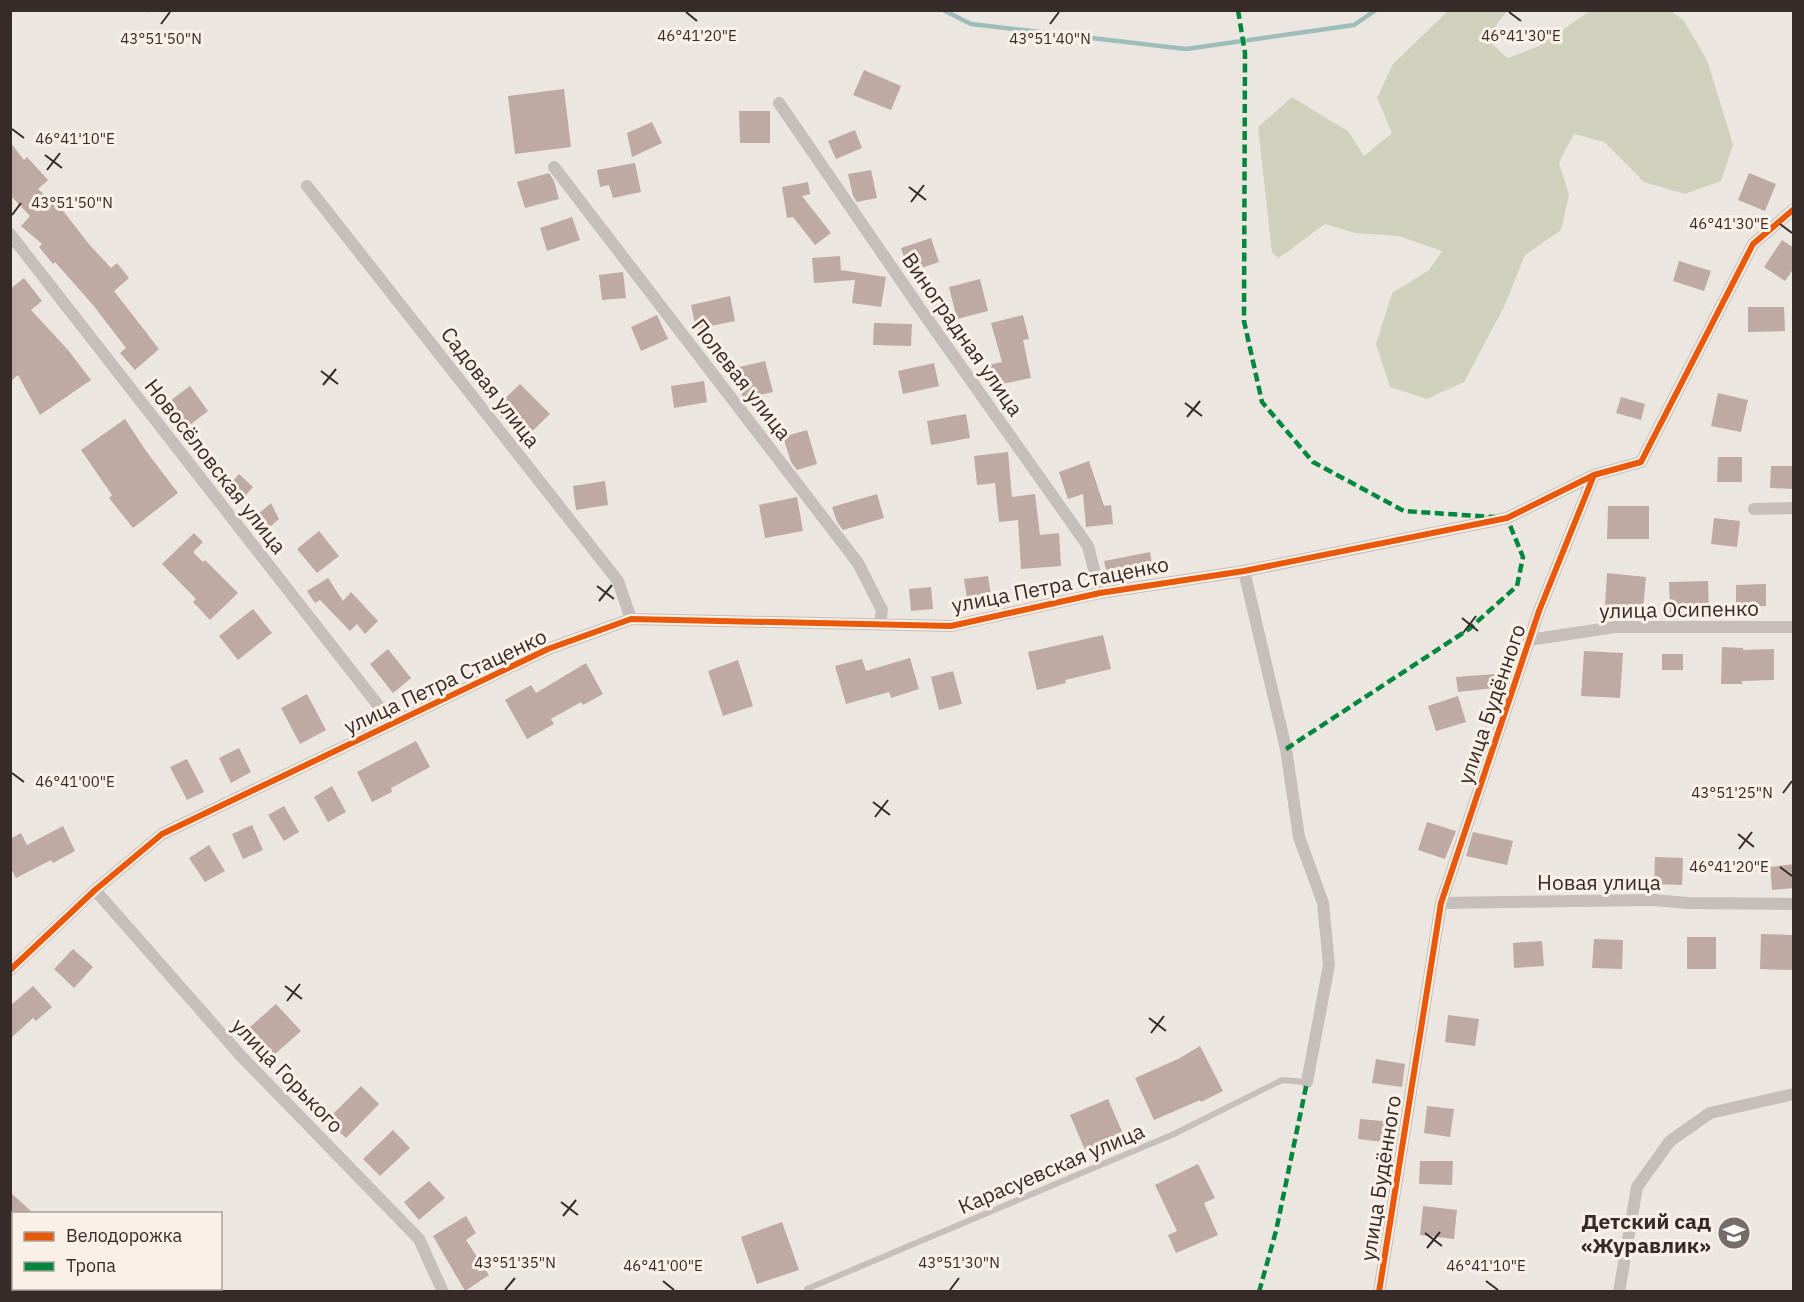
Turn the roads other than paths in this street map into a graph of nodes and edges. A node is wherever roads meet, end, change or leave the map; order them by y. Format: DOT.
graph roads {
  1 [pos="778,103"];
  2 [pos="554,167"];
  3 [pos="307,186"];
  4 [pos="1794,209"];
  5 [pos="10,234"];
  6 [pos="1594,475"];
  7 [pos="1794,508"];
  8 [pos="1754,510"];
  9 [pos="1244,571"];
  10 [pos="1100,593"];
  11 [pos="632,619"];
  12 [pos="880,624"];
  13 [pos="1794,627"];
  14 [pos="1529,640"];
  15 [pos="392,723"];
  16 [pos="95,890"];
  17 [pos="1441,903"];
  18 [pos="1794,904"];
  19 [pos="10,970"];
  20 [pos="1307,1082"];
  21 [pos="1794,1094"];
  22 [pos="807,1289"];
  23 [pos="443,1292"];
  24 [pos="1379,1292"];
  25 [pos="1619,1292"];
  1 -- 10 [label="street, Виноградная улица"];
  2 -- 12 [label="street, Полевая улица"];
  3 -- 11 [label="street, Садовая улица"];
  4 -- 6 [label="street"];
  5 -- 15 [label="street, Новосёловская улица"];
  6 -- 9 [label="street, улица Петра Стаценко"];
  6 -- 14 [label="street, улица Будённого"];
  7 -- 8 [label="street"];
  9 -- 10 [label="street, улица Петра Стаценко"];
  9 -- 20 [label="street"];
  10 -- 12 [label="street, улица Петра Стаценко"];
  11 -- 12 [label="street, улица Петра Стаценко"];
  11 -- 15 [label="street, улица Петра Стаценко"];
  13 -- 14 [label="street, улица Осипенко"];
  14 -- 17 [label="street, улица Будённого"];
  15 -- 16 [label="street, улица Петра Стаценко"];
  16 -- 19 [label="street, улица Петра Стаценко"];
  16 -- 23 [label="street, улица Горького"];
  17 -- 18 [label="street, Новая улица"];
  17 -- 24 [label="street, улица Будённого"];
  20 -- 22 [label="lane, Карасуевская улица"];
  21 -- 25 [label="street"];
}
